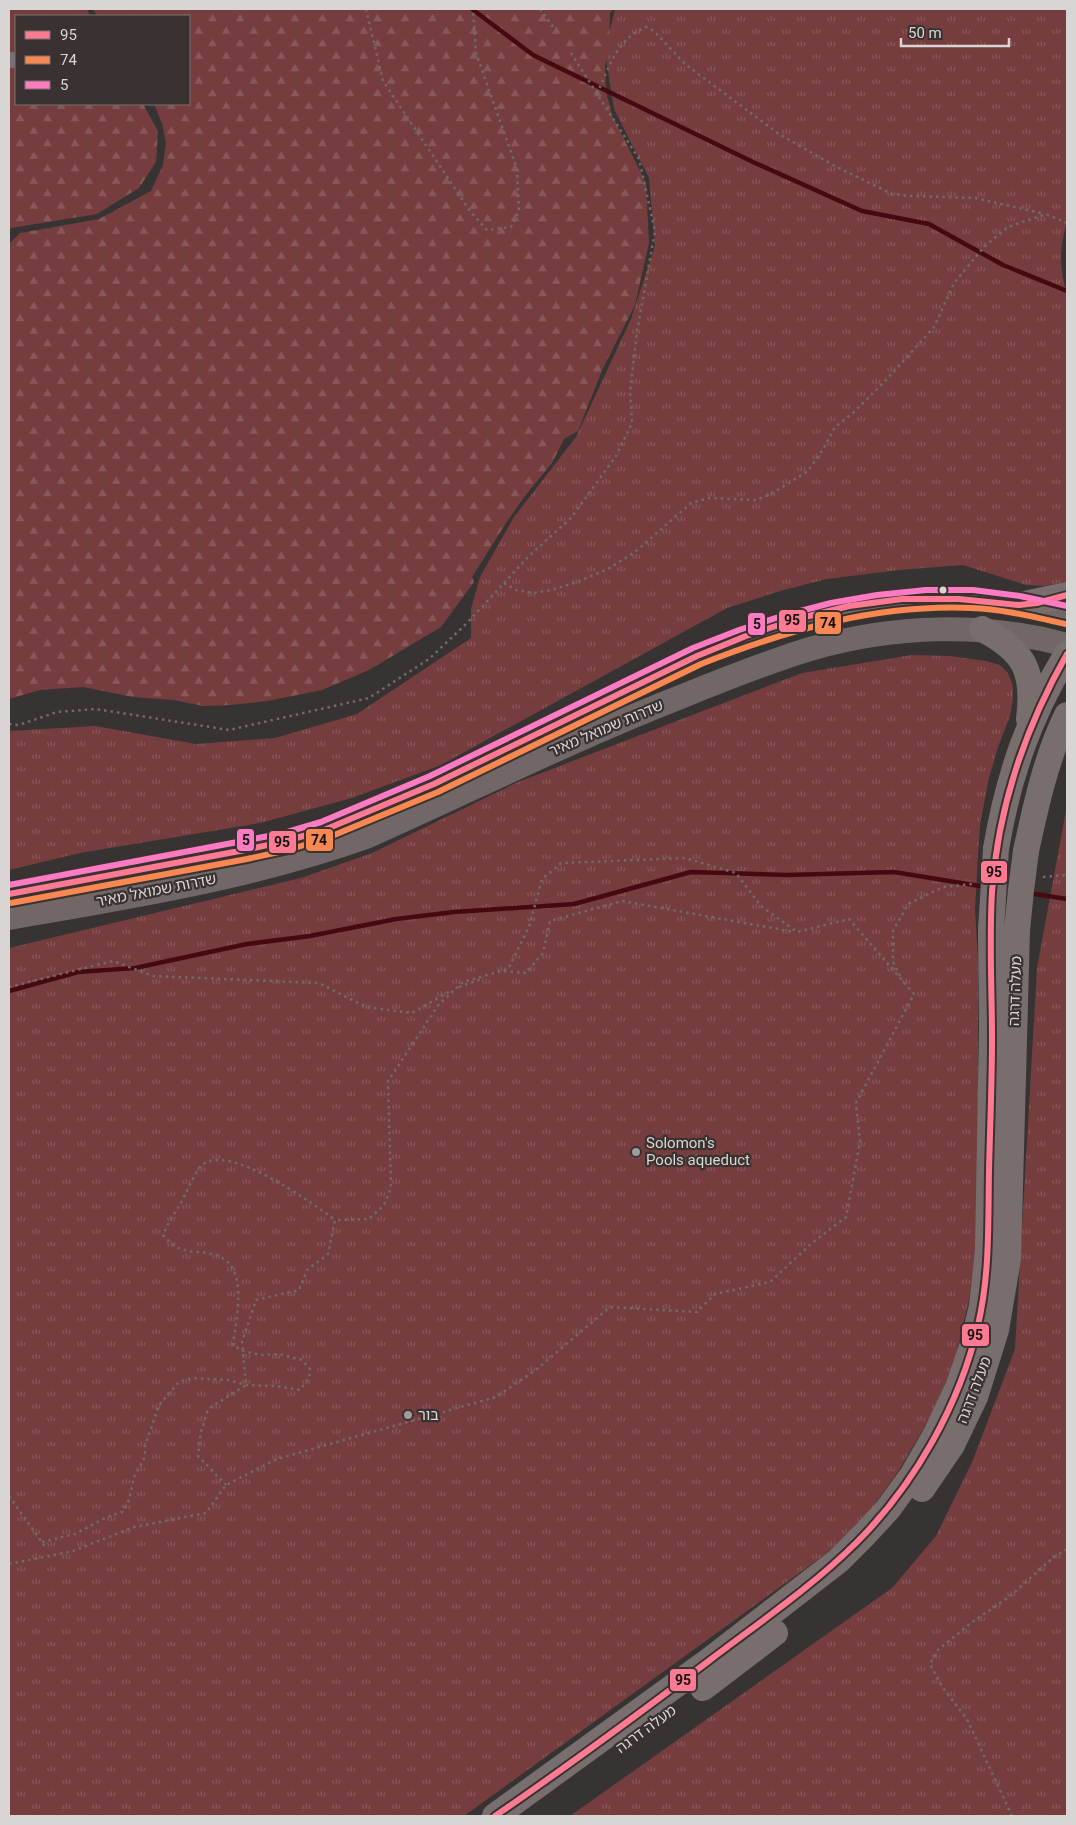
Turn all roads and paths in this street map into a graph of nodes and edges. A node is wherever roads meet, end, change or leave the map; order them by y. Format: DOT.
graph roads {
  1 [pos="366,9"];
  2 [pos="473,9"];
  3 [pos="540,9"];
  4 [pos="553,27"];
  5 [pos="569,50"];
  6 [pos="597,94"];
  7 [pos="1046,214"];
  8 [pos="1067,223"];
  9 [pos="504,583"];
  10 [pos="1067,595"];
  11 [pos="1020,605"];
  12 [pos="1067,615"];
  13 [pos="982,629"];
  14 [pos="1067,645"];
  15 [pos="1067,654"];
  16 [pos="1065,721"];
  17 [pos="9,724"];
  18 [pos="1027,733"];
  19 [pos="1067,877"];
  20 [pos="1036,878"];
  21 [pos="981,884"];
  22 [pos="9,894"];
  23 [pos="9,918"];
  24 [pos="797,932"];
  25 [pos="502,971"];
  26 [pos="902,980"];
  27 [pos="9,987"];
  28 [pos="457,988"];
  29 [pos="334,1220"];
  30 [pos="243,1351"];
  31 [pos="246,1385"];
  32 [pos="226,1485"];
  33 [pos="9,1496"];
  34 [pos="42,1542"];
  35 [pos="46,1548"];
  36 [pos="1067,1549"];
  37 [pos="9,1564"];
  38 [pos="495,1816"];
  39 [pos="526,1816"];
  40 [pos="1012,1816"];
  1 -- 2 [label="path"];
  3 -- 4 [label="path"];
  5 -- 6 [label="path"];
  6 -- 7 [label="path"];
  6 -- 9 [label="path"];
  7 -- 8 [label="path"];
  7 -- 9 [label="path"];
  9 -- 17 [label="path"];
  10 -- 11 [label="main road"];
  11 -- 12 [label="main road, שדרות שמואל מאיר"];
  11 -- 22 [label="main road, שדרות שמואל מאיר"];
  13 -- 14 [label="main road, שדרות שמואל מאיר"];
  13 -- 18 [label="main road"];
  13 -- 23 [label="main road, שדרות שמואל מאיר"];
  15 -- 18 [label="main road, מעלה דרגה"];
  16 -- 39 [label="main road, מעלה דרגה, bridge"];
  18 -- 38 [label="main road, מעלה דרגה, bridge"];
  19 -- 20 [label="path"];
  21 -- 26 [label="path"];
  24 -- 25 [label="path"];
  24 -- 25 [label="path"];
  24 -- 26 [label="path"];
  25 -- 28 [label="path"];
  26 -- 32 [label="path"];
  27 -- 28 [label="path"];
  28 -- 29 [label="path"];
  29 -- 30 [label="path"];
  29 -- 30 [label="path"];
  30 -- 31 [label="path"];
  30 -- 31 [label="path"];
  31 -- 32 [label="path"];
  31 -- 34 [label="path"];
  32 -- 37 [label="path"];
  33 -- 34 [label="path"];
  34 -- 35 [label="path"];
  36 -- 40 [label="path"];
}
